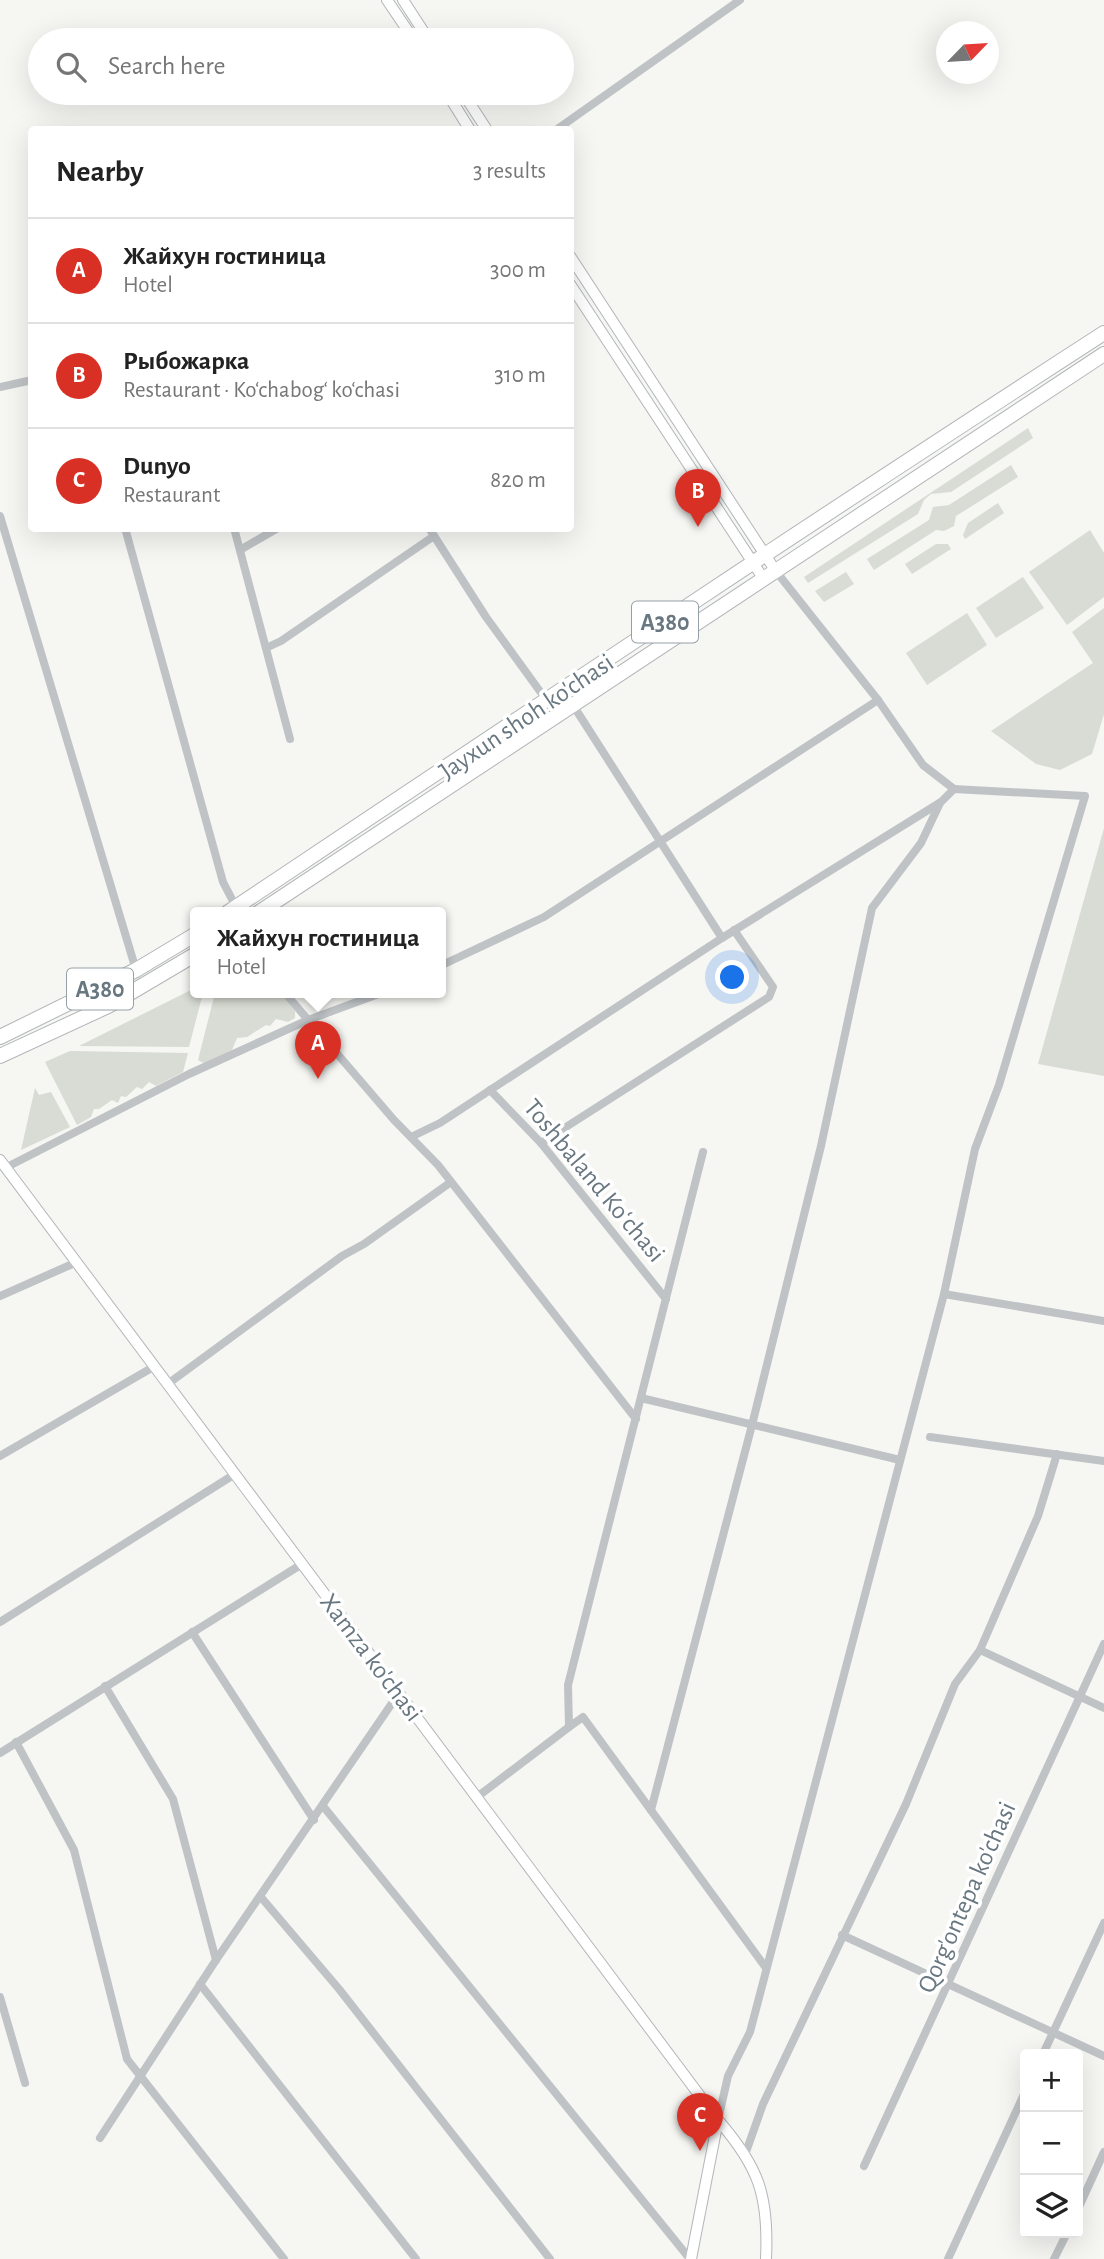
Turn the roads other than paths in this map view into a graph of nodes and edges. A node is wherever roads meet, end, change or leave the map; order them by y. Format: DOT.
graph roads {
  1 [pos="387,0"];
  2 [pos="402,0"];
  3 [pos="740,0"];
  4 [pos="406,28"];
  5 [pos="421,28"];
  6 [pos="454,105"];
  7 [pos="471,105"];
  8 [pos="467,126"];
  9 [pos="484,126"];
  10 [pos="562,126"];
  11 [pos="574,262"];
  12 [pos="574,290"];
  13 [pos="619,329"];
  14 [pos="1104,333"];
  15 [pos="606,337"];
  16 [pos="1104,354"];
  17 [pos="28,381"];
  18 [pos="0,387"];
  19 [pos="908,459"];
  20 [pos="919,475"];
  21 [pos="0,516"];
  22 [pos="126,532"];
  23 [pos="235,532"];
  24 [pos="271,532"];
  25 [pos="431,532"];
  26 [pos="240,550"];
  27 [pos="757,558"];
  28 [pos="769,574"];
  29 [pos="266,648"];
  30 [pos="878,700"];
  31 [pos="547,701"];
  32 [pos="573,705"];
  33 [pos="290,739"];
  34 [pos="954,789"];
  35 [pos="941,802"];
  36 [pos="661,842"];
  37 [pos="230,907"];
  38 [pos="236,907"];
  39 [pos="267,907"];
  40 [pos="734,930"];
  41 [pos="190,937"];
  42 [pos="722,938"];
  43 [pos="190,957"];
  44 [pos="446,963"];
  45 [pos="136,970"];
  46 [pos="289,998"];
  47 [pos="368,998"];
  48 [pos="308,1020"];
  49 [pos="0,1037"];
  50 [pos="0,1056"];
  51 [pos="490,1090"];
  52 [pos="411,1137"];
  53 [pos="541,1143"];
  54 [pos="703,1152"];
  55 [pos="3,1164"];
  56 [pos="451,1182"];
  57 [pos="77,1262"];
  58 [pos="944,1294"];
  59 [pos="0,1296"];
  60 [pos="666,1299"];
  61 [pos="1104,1321"];
  62 [pos="155,1366"];
  63 [pos="169,1383"];
  64 [pos="641,1398"];
  65 [pos="636,1419"];
  66 [pos="752,1425"];
  67 [pos="930,1437"];
  68 [pos="1057,1454"];
  69 [pos="0,1456"];
  70 [pos="901,1460"];
  71 [pos="1104,1461"];
  72 [pos="235,1474"];
  73 [pos="302,1564"];
  74 [pos="0,1622"];
  75 [pos="192,1632"];
  76 [pos="1104,1644"];
  77 [pos="981,1650"];
  78 [pos="105,1686"];
  79 [pos="399,1693"];
  80 [pos="1080,1696"];
  81 [pos="1104,1708"];
  82 [pos="569,1727"];
  83 [pos="16,1742"];
  84 [pos="0,1753"];
  85 [pos="477,1797"];
  86 [pos="323,1807"];
  87 [pos="651,1810"];
  88 [pos="314,1820"];
  89 [pos="260,1896"];
  90 [pos="1104,1923"];
  91 [pos="842,1935"];
  92 [pos="216,1960"];
  93 [pos="766,1968"];
  94 [pos="200,1984"];
  95 [pos="949,1984"];
  96 [pos="0,1997"];
  97 [pos="1053,2033"];
  98 [pos="1045,2049"];
  99 [pos="1104,2056"];
  100 [pos="139,2074"];
  101 [pos="25,2082"];
  102 [pos="1020,2103"];
  103 [pos="718,2120"];
  104 [pos="100,2138"];
  105 [pos="746,2152"];
  106 [pos="1104,2152"];
  107 [pos="864,2166"];
  108 [pos="1083,2198"];
  109 [pos="1064,2238"];
  110 [pos="284,2259"];
  111 [pos="416,2259"];
  112 [pos="550,2259"];
  113 [pos="691,2259"];
  114 [pos="766,2259"];
  115 [pos="948,2259"];
  116 [pos="1054,2259"];
  1 -- 4 [label="street"];
  2 -- 5 [label="street"];
  3 -- 10 [label="street"];
  6 -- 8 [label="street"];
  7 -- 9 [label="street"];
  11 -- 13 [label="street"];
  12 -- 15 [label="street"];
  13 -- 15 [label="street"];
  13 -- 27 [label="street"];
  14 -- 19 [label="highway, Jayxun shoh ko'chasi / A380"];
  15 -- 27 [label="street"];
  16 -- 20 [label="highway, Jayxun shoh ko'chasi / A380"];
  17 -- 18 [label="street"];
  19 -- 20 [label="highway"];
  19 -- 27 [label="highway, Jayxun shoh ko'chasi / A380"];
  20 -- 28 [label="highway, Jayxun shoh ko'chasi / A380"];
  21 -- 45 [label="street"];
  22 -- 37 [label="street"];
  23 -- 26 [label="street"];
  24 -- 26 [label="street"];
  25 -- 29 [label="street"];
  25 -- 31 [label="street"];
  26 -- 29 [label="street"];
  27 -- 28 [label="street"];
  27 -- 31 [label="highway, Jayxun shoh ko'chasi / A380"];
  28 -- 30 [label="street"];
  28 -- 32 [label="highway, Jayxun shoh ko'chasi / A380"];
  29 -- 33 [label="street"];
  30 -- 34 [label="street"];
  30 -- 36 [label="street"];
  31 -- 38 [label="highway, Jayxun shoh ko'chasi / A380"];
  32 -- 36 [label="street"];
  32 -- 39 [label="highway, Jayxun shoh ko'chasi / A380"];
  34 -- 35 [label="street"];
  34 -- 58 [label="street"];
  35 -- 40 [label="street"];
  35 -- 66 [label="street"];
  36 -- 42 [label="street"];
  36 -- 44 [label="street"];
  40 -- 42 [label="street"];
  40 -- 53 [label="street"];
  41 -- 45 [label="highway, A380"];
  42 -- 51 [label="street"];
  43 -- 50 [label="highway, A380"];
  45 -- 49 [label="highway, A380"];
  46 -- 48 [label="street"];
  47 -- 48 [label="street"];
  48 -- 52 [label="street"];
  48 -- 55 [label="street"];
  51 -- 52 [label="street"];
  51 -- 53 [label="street, Toshbaland Koʻchasi"];
  52 -- 56 [label="street"];
  53 -- 60 [label="street, Toshbaland Koʻchasi"];
  54 -- 60 [label="street"];
  55 -- 57 [label="street, Xamza ko'chasi"];
  56 -- 63 [label="street"];
  56 -- 65 [label="street"];
  57 -- 59 [label="street"];
  57 -- 62 [label="street, Xamza ko'chasi"];
  58 -- 61 [label="street"];
  58 -- 70 [label="street"];
  60 -- 64 [label="street"];
  62 -- 63 [label="street, Xamza ko'chasi"];
  62 -- 69 [label="street"];
  63 -- 72 [label="street, Xamza ko'chasi"];
  64 -- 65 [label="street"];
  64 -- 66 [label="street"];
  65 -- 82 [label="street"];
  66 -- 70 [label="street"];
  66 -- 87 [label="street"];
  67 -- 68 [label="street"];
  68 -- 71 [label="street"];
  68 -- 77 [label="street"];
  70 -- 93 [label="street"];
  72 -- 73 [label="street, Xamza ko'chasi"];
  72 -- 74 [label="street"];
  73 -- 75 [label="street"];
  73 -- 79 [label="street, Xamza ko'chasi"];
  75 -- 78 [label="street"];
  75 -- 88 [label="street"];
  76 -- 80 [label="street, Qorg'ontepa ko'chasi"];
  77 -- 80 [label="street"];
  77 -- 91 [label="street"];
  78 -- 83 [label="street"];
  78 -- 92 [label="street"];
  79 -- 85 [label="street, Xamza ko'chasi"];
  79 -- 86 [label="street"];
  80 -- 81 [label="street"];
  80 -- 95 [label="street, Qorg'ontepa ko'chasi"];
  82 -- 85 [label="street"];
  82 -- 87 [label="street"];
  83 -- 84 [label="street"];
  83 -- 100 [label="street"];
  85 -- 103 [label="street, Xamza ko'chasi"];
  86 -- 88 [label="street"];
  86 -- 113 [label="street"];
  87 -- 93 [label="street"];
  88 -- 89 [label="street"];
  89 -- 92 [label="street"];
  89 -- 112 [label="street"];
  90 -- 97 [label="street"];
  91 -- 95 [label="street"];
  91 -- 105 [label="street"];
  92 -- 94 [label="street"];
  93 -- 103 [label="street"];
  94 -- 100 [label="street"];
  94 -- 111 [label="street"];
  95 -- 97 [label="street"];
  95 -- 107 [label="street, Qorg'ontepa ko'chasi"];
  96 -- 101 [label="street"];
  97 -- 98 [label="street"];
  97 -- 99 [label="street"];
  100 -- 104 [label="street"];
  100 -- 110 [label="street"];
  102 -- 115 [label="street"];
  103 -- 105 [label="street, Xamza ko'chasi"];
  103 -- 113 [label="street"];
  105 -- 114 [label="street, Xamza ko'chasi"];
  106 -- 108 [label="street"];
  109 -- 116 [label="street"];
}
